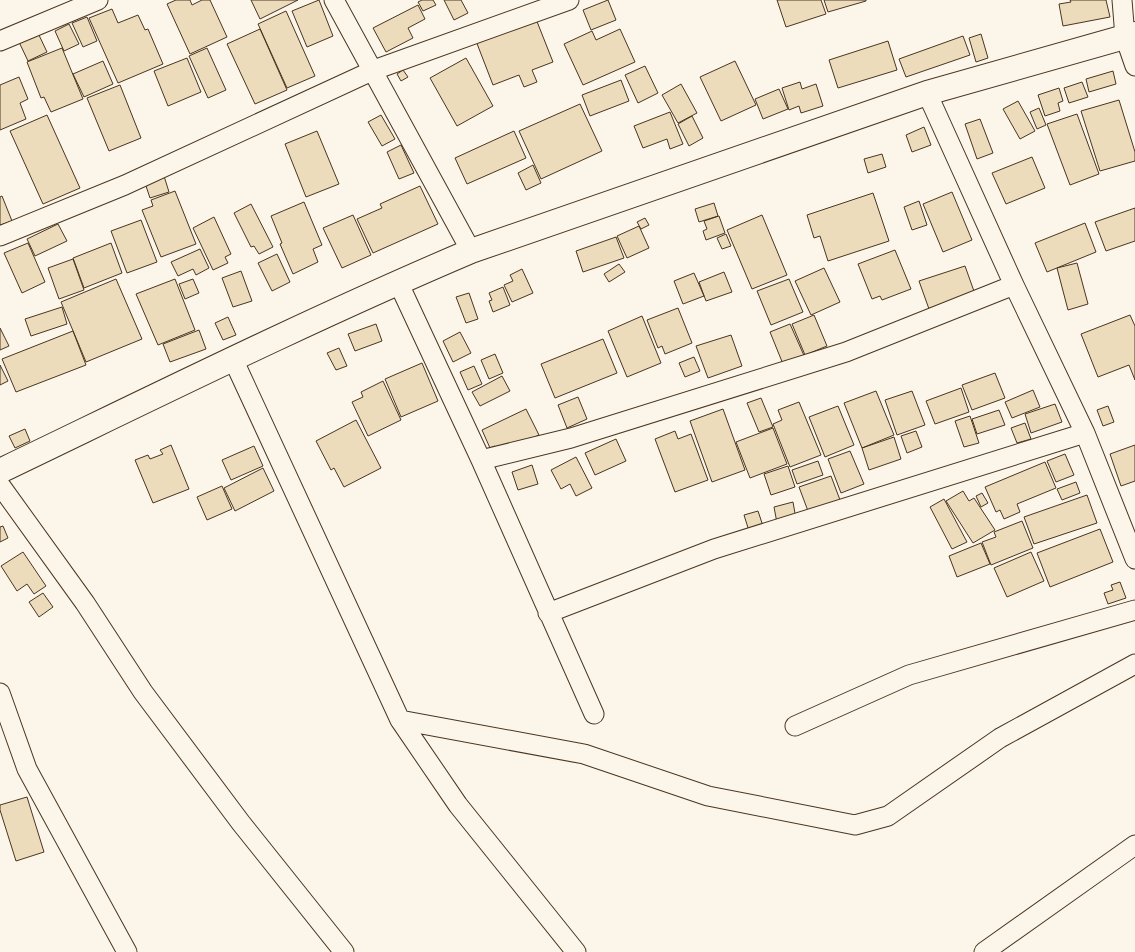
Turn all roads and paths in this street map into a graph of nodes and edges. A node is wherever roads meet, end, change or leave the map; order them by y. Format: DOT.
graph roads {
  1 [pos="98,0"];
  2 [pos="334,0"];
  3 [pos="569,0"];
  4 [pos="1122,0"];
  5 [pos="1130,36"];
  6 [pos="0,41"];
  7 [pos="1135,66"];
  8 [pos="374,70"];
  9 [pos="927,93"];
  10 [pos="0,236"];
  11 [pos="471,251"];
  12 [pos="398,282"];
  13 [pos="1014,285"];
  14 [pos="233,359"];
  15 [pos="1085,433"];
  16 [pos="481,460"];
  17 [pos="0,471"];
  18 [pos="0,485"];
  19 [pos="1135,558"];
  20 [pos="1135,610"];
  21 [pos="548,613"];
  22 [pos="1135,664"];
  23 [pos="0,692"];
  24 [pos="594,714"];
  25 [pos="400,720"];
  26 [pos="795,726"];
  27 [pos="1135,846"];
  28 [pos="992,950"];
  29 [pos="127,952"];
  30 [pos="344,952"];
  31 [pos="576,952"];
  1 -- 6 [label="street"];
  2 -- 8 [label="street"];
  3 -- 8 [label="street"];
  4 -- 5 [label="street"];
  5 -- 7 [label="street"];
  5 -- 9 [label="street"];
  8 -- 10 [label="street"];
  8 -- 11 [label="street"];
  9 -- 11 [label="street"];
  9 -- 13 [label="street"];
  11 -- 12 [label="street"];
  12 -- 14 [label="street"];
  12 -- 16 [label="street"];
  13 -- 15 [label="street"];
  13 -- 16 [label="street"];
  14 -- 17 [label="street"];
  14 -- 25 [label="street"];
  15 -- 19 [label="street"];
  15 -- 21 [label="street"];
  16 -- 21 [label="street"];
  18 -- 30 [label="street"];
  20 -- 26 [label="street"];
  21 -- 24 [label="street"];
  22 -- 25 [label="street"];
  23 -- 29 [label="street"];
  25 -- 31 [label="street"];
  27 -- 28 [label="street"];
}
